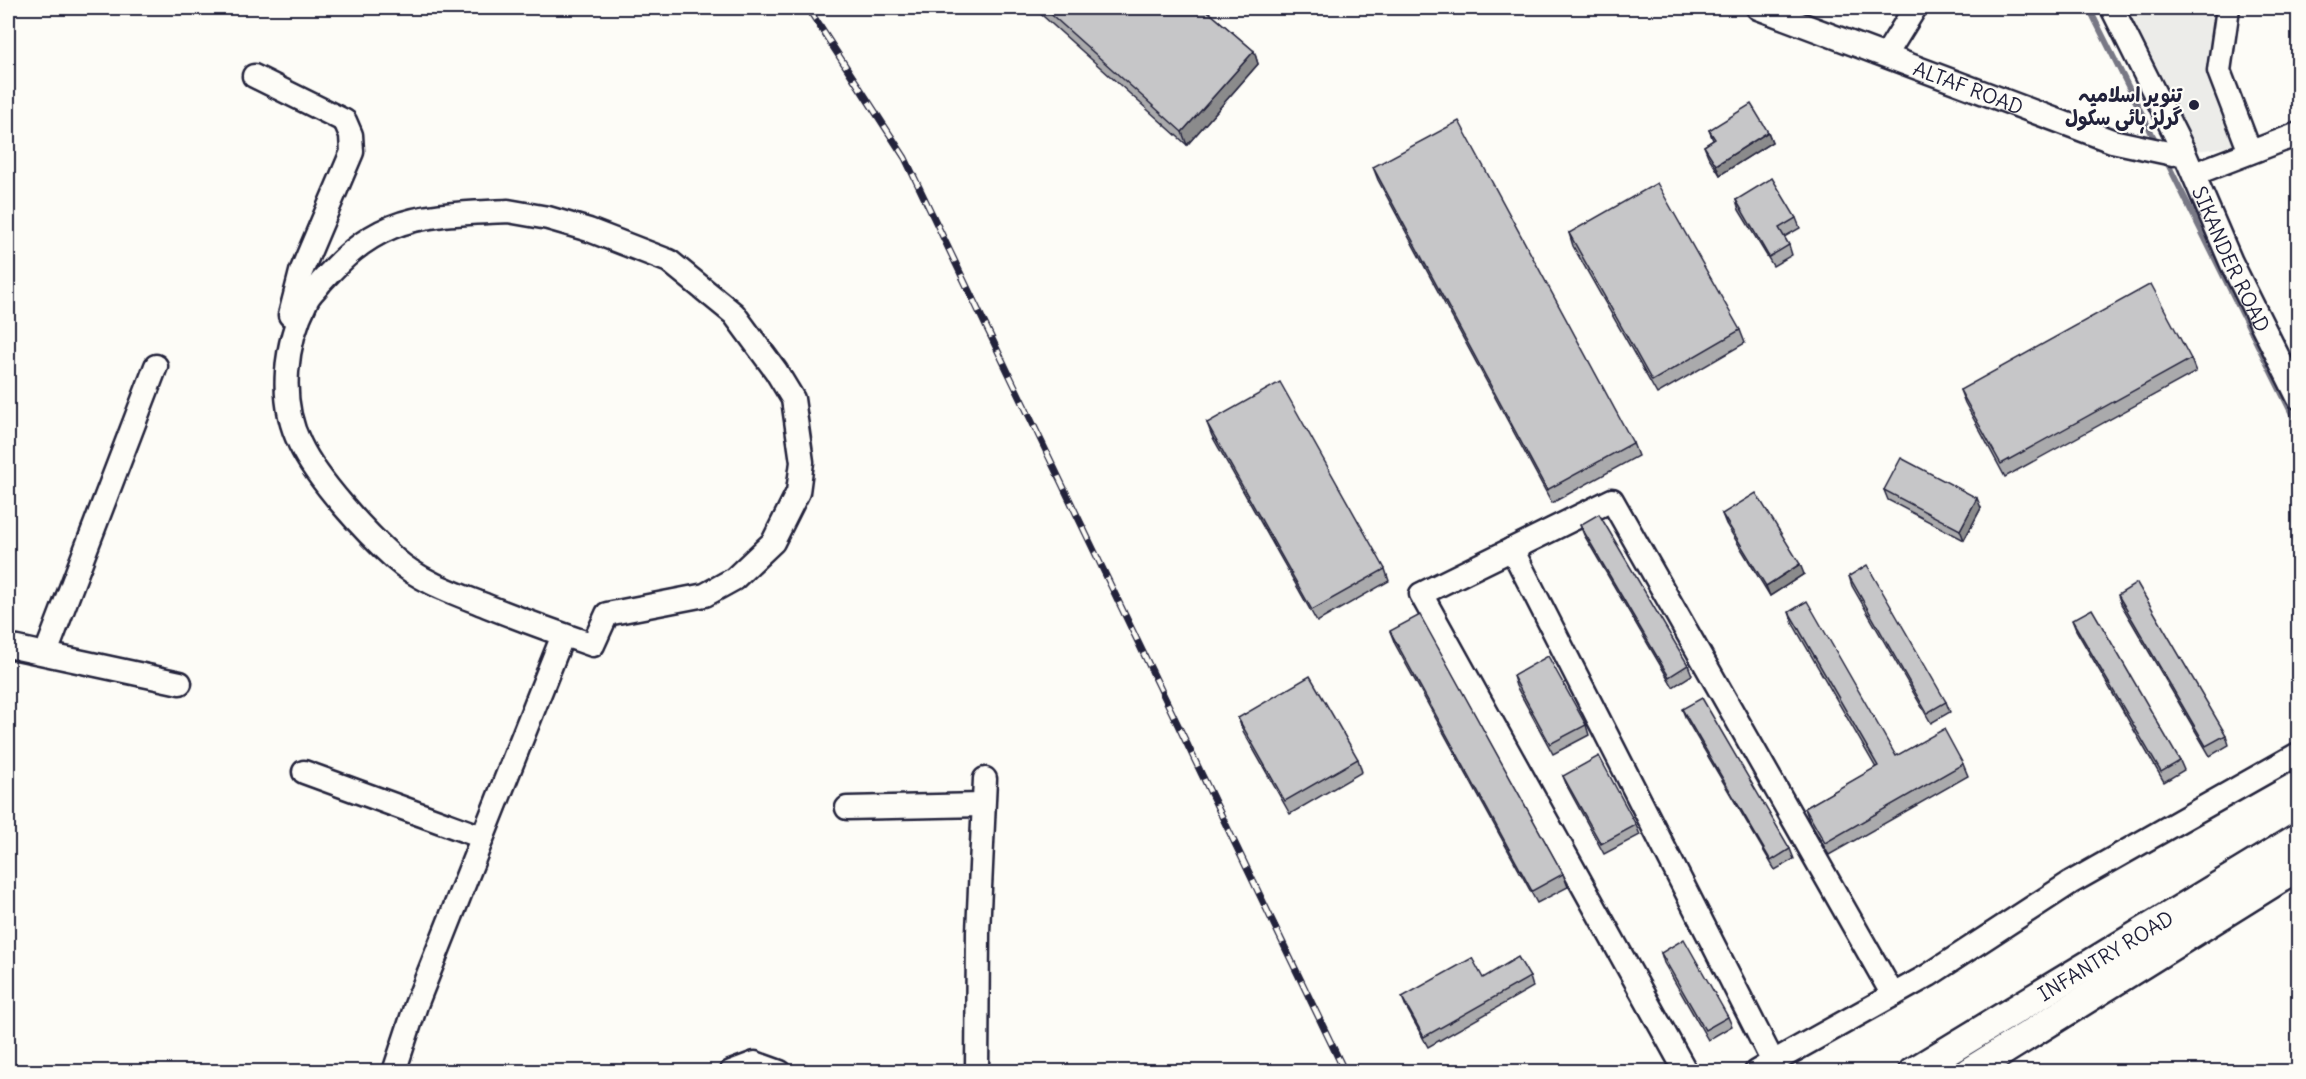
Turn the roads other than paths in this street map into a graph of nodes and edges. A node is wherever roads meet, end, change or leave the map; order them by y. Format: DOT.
graph roads {
  1 [pos="1758,8"];
  2 [pos="1915,8"];
  3 [pos="2112,8"];
  4 [pos="2228,8"];
  5 [pos="1886,55"];
  6 [pos="254,76"];
  7 [pos="2298,134"];
  8 [pos="2178,152"];
  9 [pos="2250,152"];
  10 [pos="2194,174"];
  11 [pos="290,352"];
  12 [pos="156,366"];
  13 [pos="2298,397"];
  14 [pos="1512,549"];
  15 [pos="563,635"];
  16 [pos="8,646"];
  17 [pos="46,654"];
  18 [pos="180,683"];
  19 [pos="2298,754"];
  20 [pos="304,772"];
  21 [pos="985,779"];
  22 [pos="982,804"];
  23 [pos="848,808"];
  24 [pos="482,837"];
  25 [pos="2298,838"];
  26 [pos="2298,867"];
  27 [pos="1893,996"];
  28 [pos="1769,1068"];
  29 [pos="394,1071"];
  30 [pos="731,1071"];
  31 [pos="780,1071"];
  32 [pos="977,1071"];
  33 [pos="1686,1071"];
  34 [pos="1913,1071"];
  35 [pos="1969,1071"];
  1 -- 5 [label="street, ALTAF ROAD"];
  2 -- 5 [label="street"];
  3 -- 8 [label="street, SIKANDER ROAD"];
  4 -- 9 [label="street"];
  5 -- 8 [label="street, ALTAF ROAD"];
  6 -- 11 [label="street"];
  7 -- 9 [label="street"];
  8 -- 10 [label="street, SIKANDER ROAD"];
  9 -- 10 [label="street"];
  10 -- 13 [label="street, SIKANDER ROAD"];
  11 -- 15 [label="street"];
  11 -- 15 [label="street"];
  12 -- 17 [label="street"];
  14 -- 27 [label="street"];
  14 -- 28 [label="street"];
  14 -- 33 [label="street"];
  15 -- 24 [label="street"];
  16 -- 17 [label="street"];
  17 -- 18 [label="street"];
  19 -- 27 [label="street"];
  20 -- 24 [label="street"];
  21 -- 22 [label="street"];
  22 -- 23 [label="street"];
  22 -- 32 [label="street"];
  24 -- 29 [label="street"];
  25 -- 34 [label="main road, INFANTRY ROAD"];
  26 -- 35 [label="main road, INFANTRY ROAD"];
  27 -- 28 [label="street"];
  30 -- 31 [label="street"];
}
